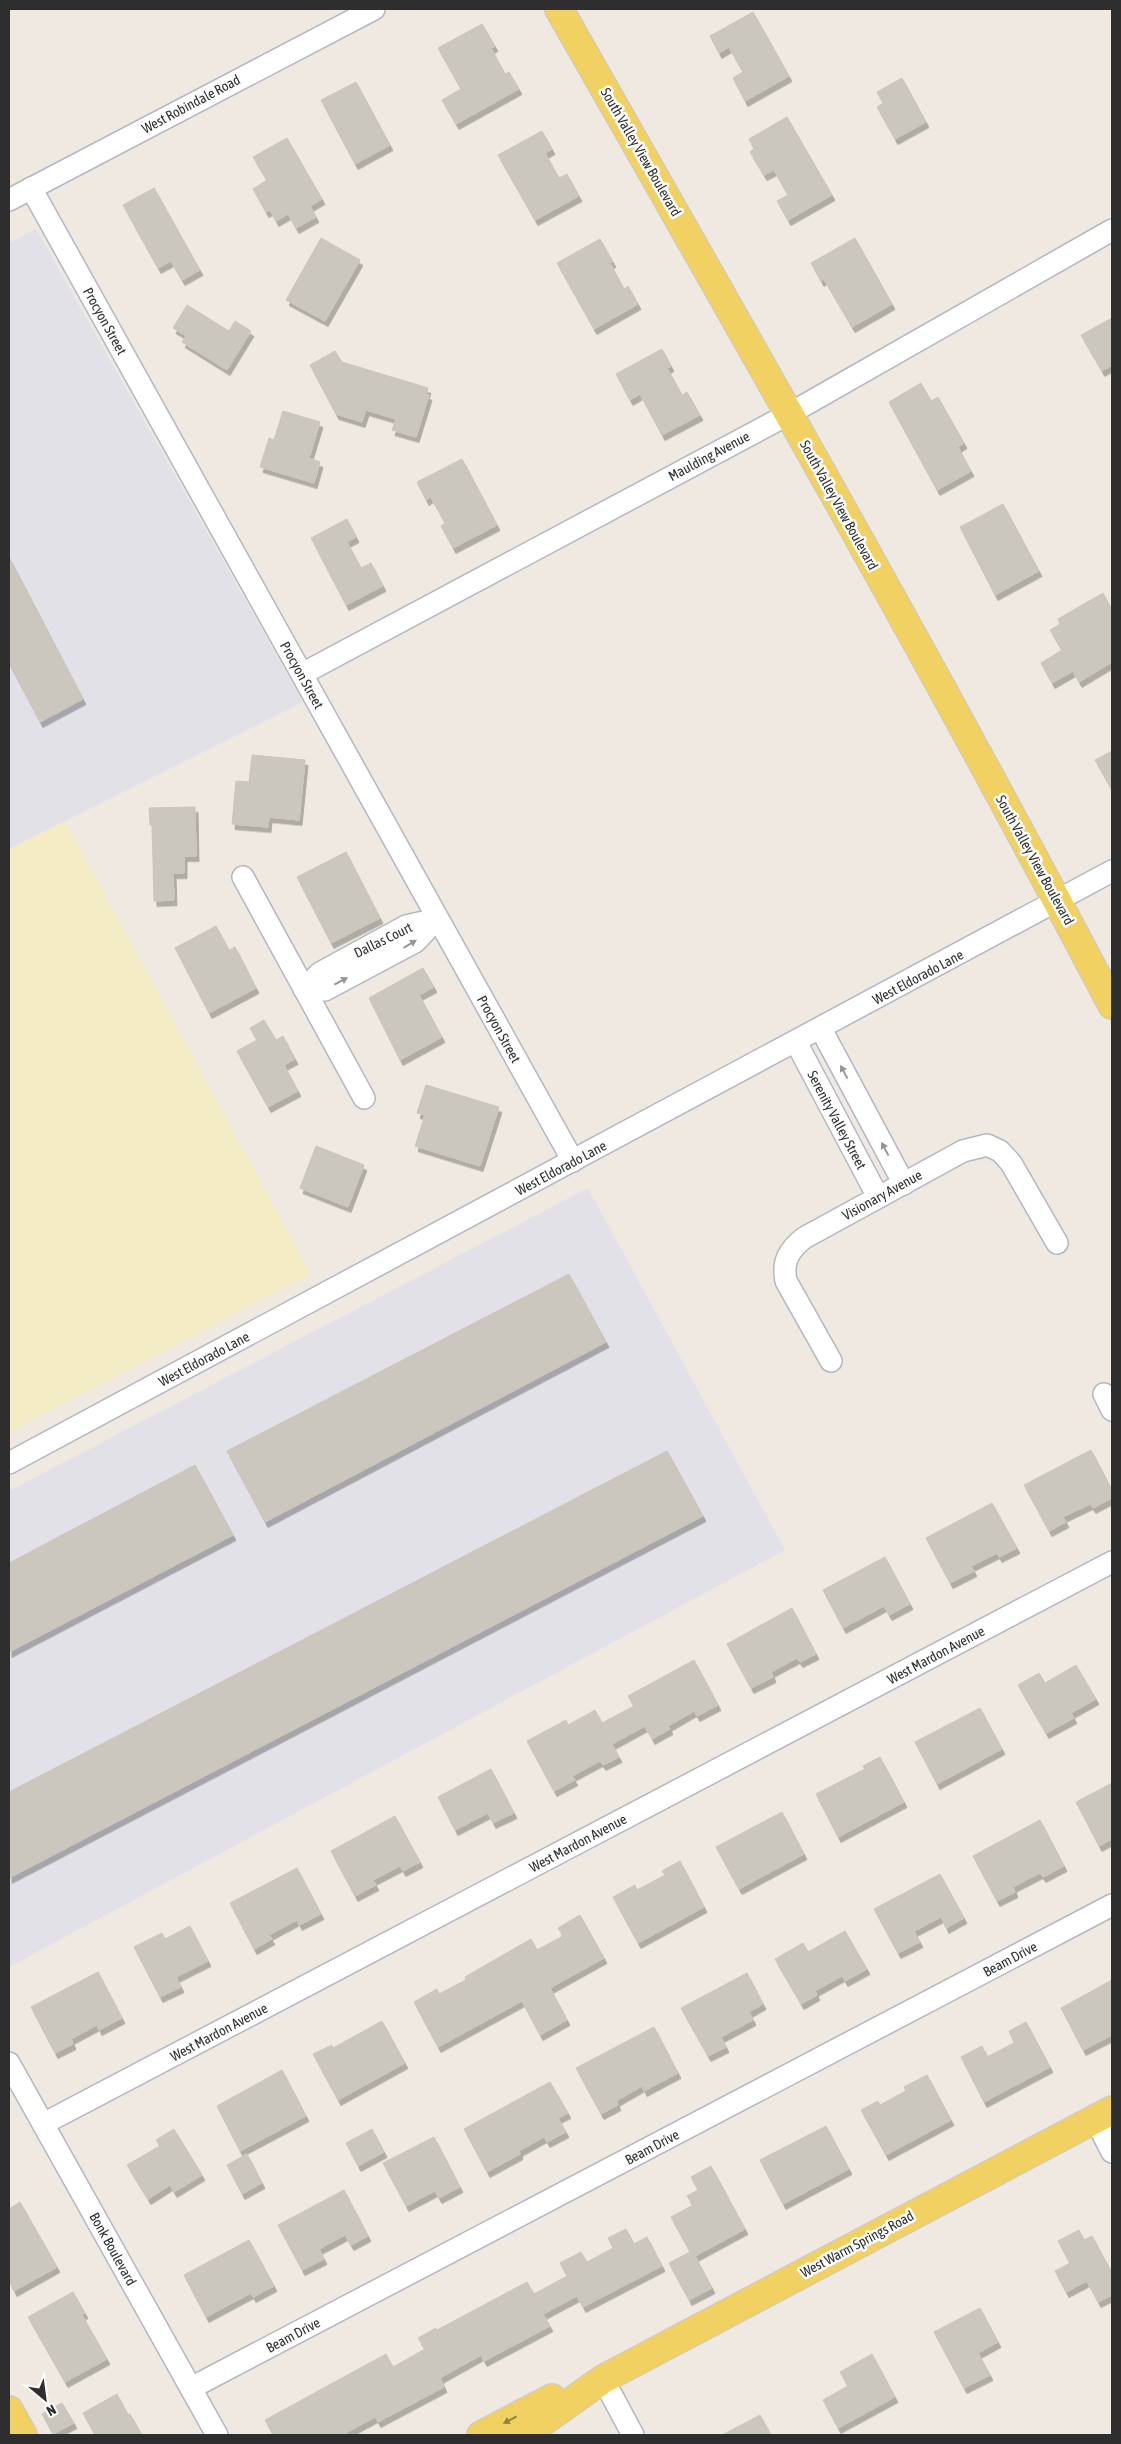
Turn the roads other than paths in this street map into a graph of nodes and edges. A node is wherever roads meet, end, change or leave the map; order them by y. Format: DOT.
graph roads {
  1 [pos="374,9"];
  2 [pos="559,9"];
  3 [pos="31,188"];
  4 [pos="9,200"];
  5 [pos="1112,230"];
  6 [pos="789,414"];
  7 [pos="302,674"];
  8 [pos="1112,871"];
  9 [pos="242,877"];
  10 [pos="1058,902"];
  11 [pos="437,919"];
  12 [pos="304,989"];
  13 [pos="1112,1005"];
  14 [pos="821,1029"];
  15 [pos="796,1042"];
  16 [pos="364,1098"];
  17 [pos="573,1161"];
  18 [pos="904,1184"];
  19 [pos="878,1197"];
  20 [pos="1057,1243"];
  21 [pos="831,1361"];
  22 [pos="9,1463"];
  23 [pos="1112,1562"];
  24 [pos="1112,1905"];
  25 [pos="9,2063"];
  26 [pos="1104,2115"];
  27 [pos="43,2124"];
  28 [pos="1112,2152"];
  29 [pos="603,2379"];
  30 [pos="191,2388"];
  31 [pos="9,2410"];
  32 [pos="23,2435"];
  33 [pos="217,2435"];
  34 [pos="481,2435"];
  35 [pos="524,2435"];
  36 [pos="633,2435"];
  1 -- 3 [label="street, West Robindale Road"];
  2 -- 6 [label="main road, South Valley View Boulevard"];
  3 -- 4 [label="street, West Robindale Road"];
  3 -- 7 [label="street, Procyon Street"];
  5 -- 6 [label="street, Maulding Avenue"];
  6 -- 7 [label="street, Maulding Avenue"];
  6 -- 10 [label="main road, South Valley View Boulevard"];
  7 -- 11 [label="street, Procyon Street"];
  8 -- 10 [label="street, West Eldorado Lane"];
  9 -- 12 [label="street"];
  10 -- 13 [label="main road, South Valley View Boulevard"];
  10 -- 14 [label="street, West Eldorado Lane"];
  11 -- 12 [label="street, Dallas Court"];
  11 -- 17 [label="street, Procyon Street"];
  12 -- 16 [label="street"];
  14 -- 15 [label="street, West Eldorado Lane"];
  18 -- 14 [label="street, Serenity Valley Street, one-way"];
  15 -- 17 [label="street, West Eldorado Lane"];
  15 -- 19 [label="street, Serenity Valley Street"];
  17 -- 22 [label="street, West Eldorado Lane"];
  18 -- 19 [label="street, Visionary Avenue"];
  18 -- 20 [label="street, Visionary Avenue"];
  19 -- 21 [label="street, Visionary Avenue"];
  23 -- 27 [label="street, West Mardon Avenue"];
  24 -- 30 [label="street, Beam Drive"];
  25 -- 27 [label="street, Bonk Boulevard"];
  26 -- 28 [label="street"];
  26 -- 29 [label="main road, West Warm Springs Road"];
  27 -- 30 [label="street, Bonk Boulevard"];
  29 -- 34 [label="main road, West Warm Springs Road, one-way"];
  29 -- 35 [label="main road, West Warm Springs Road"];
  29 -- 36 [label="street"];
  30 -- 33 [label="street, Bonk Boulevard"];
  31 -- 32 [label="main road"];
}
